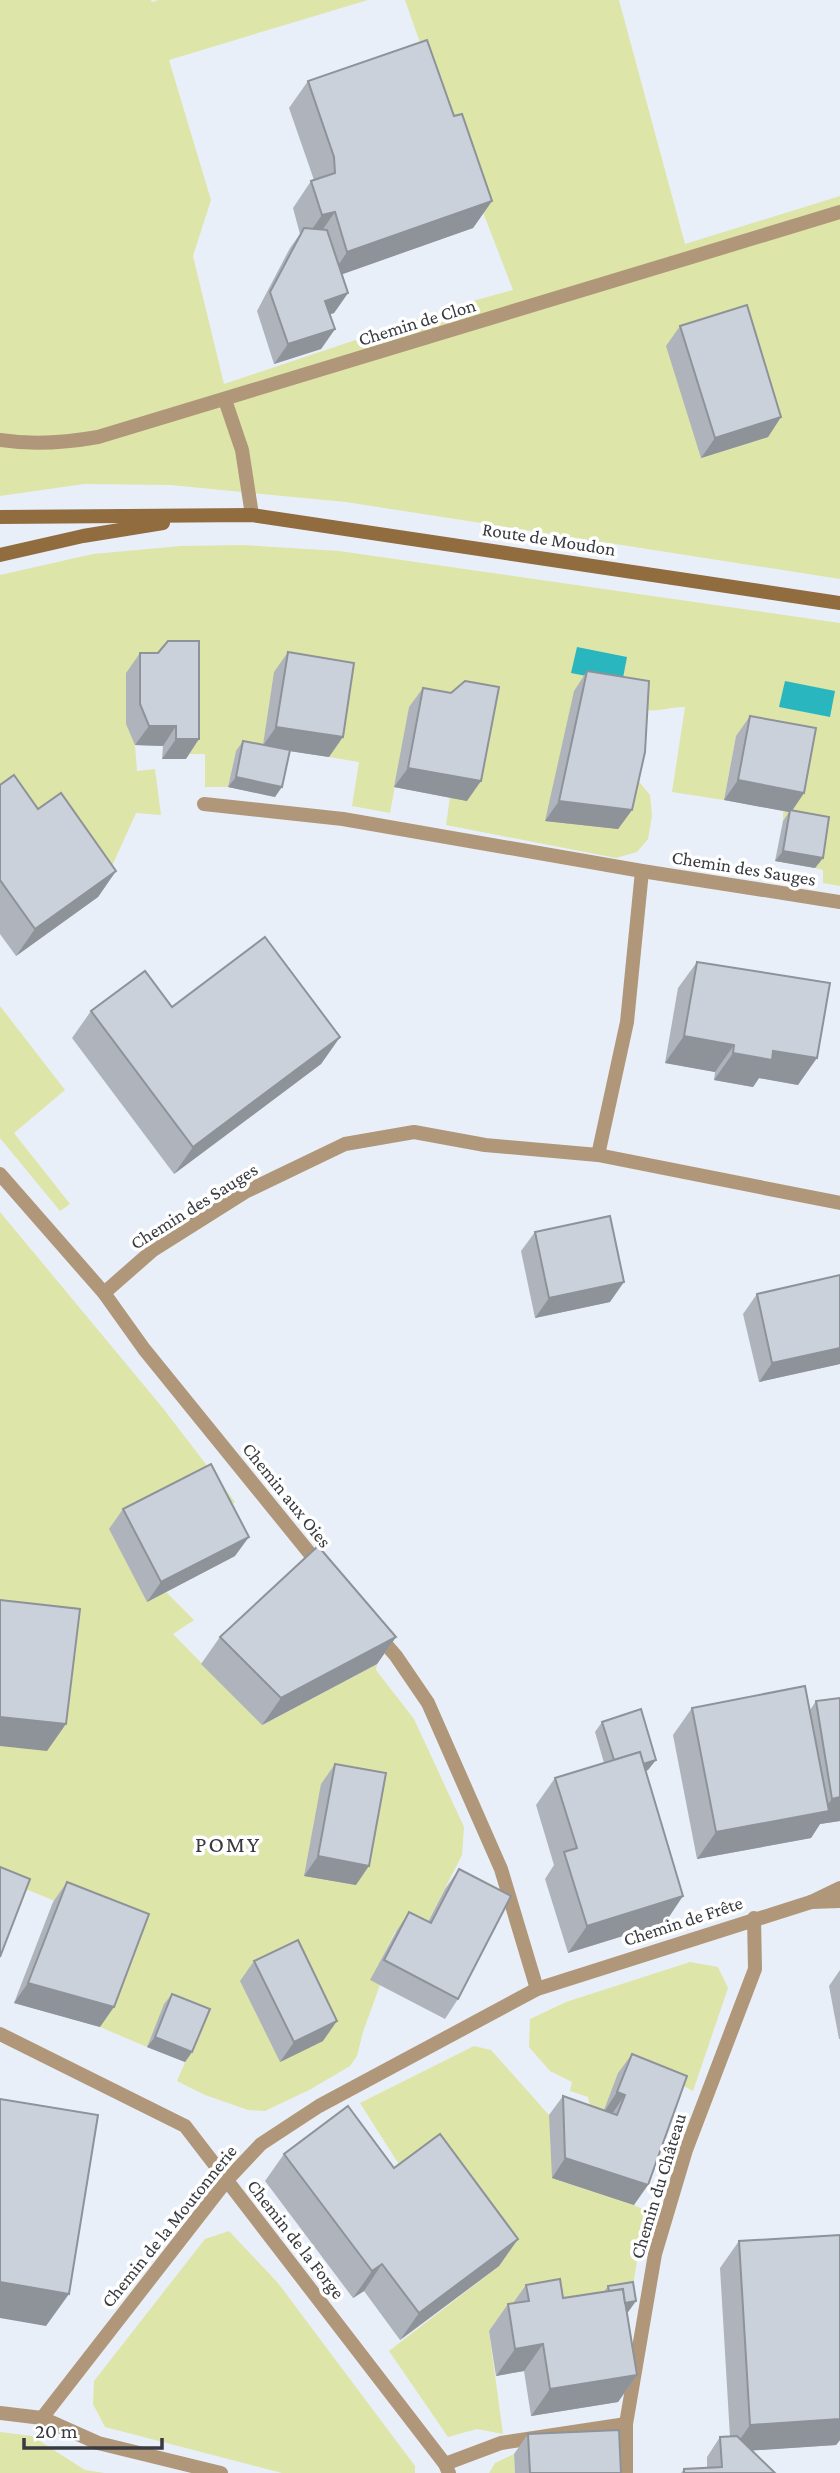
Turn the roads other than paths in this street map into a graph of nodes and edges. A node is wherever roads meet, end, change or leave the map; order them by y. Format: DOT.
graph roads {
  1 [pos="840,212"];
  2 [pos="225,400"];
  3 [pos="0,440"];
  4 [pos="252,515"];
  5 [pos="0,517"];
  6 [pos="0,555"];
  7 [pos="840,603"];
  8 [pos="204,804"];
  9 [pos="642,871"];
  10 [pos="840,902"];
  11 [pos="598,1155"];
  12 [pos="0,1174"];
  13 [pos="840,1203"];
  14 [pos="104,1293"];
  15 [pos="333,1582"];
  16 [pos="369,1625"];
  17 [pos="840,1888"];
  18 [pos="840,1901"];
  19 [pos="811,1902"];
  20 [pos="754,1918"];
  21 [pos="537,1989"];
  22 [pos="0,2034"];
  23 [pos="226,2180"];
  24 [pos="0,2413"];
  25 [pos="42,2418"];
  26 [pos="626,2424"];
  27 [pos="447,2469"];
  28 [pos="221,2473"];
  29 [pos="626,2473"];
  1 -- 2 [label="street, Chemin de Clon"];
  2 -- 3 [label="street, Chemin de Clon"];
  2 -- 4 [label="street"];
  4 -- 5 [label="main road, Route de Moudon"];
  4 -- 6 [label="main road, Route de Moudon"];
  4 -- 7 [label="main road, Route de Moudon"];
  8 -- 9 [label="street, Chemin des Sauges"];
  9 -- 10 [label="street, Chemin des Sauges"];
  9 -- 11 [label="street, Chemin des Sauges"];
  11 -- 13 [label="street, Chemin des Sauges"];
  11 -- 14 [label="street, Chemin des Sauges"];
  12 -- 14 [label="street, Chemin aux Oies"];
  14 -- 15 [label="street, Chemin aux Oies"];
  16 -- 21 [label="street"];
  17 -- 19 [label="street, Chemin de Frête"];
  18 -- 19 [label="street"];
  19 -- 20 [label="street, Chemin de Frête"];
  20 -- 21 [label="street, Chemin de Frête"];
  20 -- 26 [label="street, Chemin du Château"];
  21 -- 23 [label="street, Chemin de la Moutonnerie"];
  22 -- 23 [label="street, Chemin de la Forge"];
  23 -- 25 [label="street, Chemin de la Moutonnerie"];
  23 -- 27 [label="street, Chemin de la Forge"];
  24 -- 25 [label="street"];
  25 -- 28 [label="street"];
  26 -- 27 [label="street"];
  26 -- 29 [label="street, Chemin du Château"];
}
